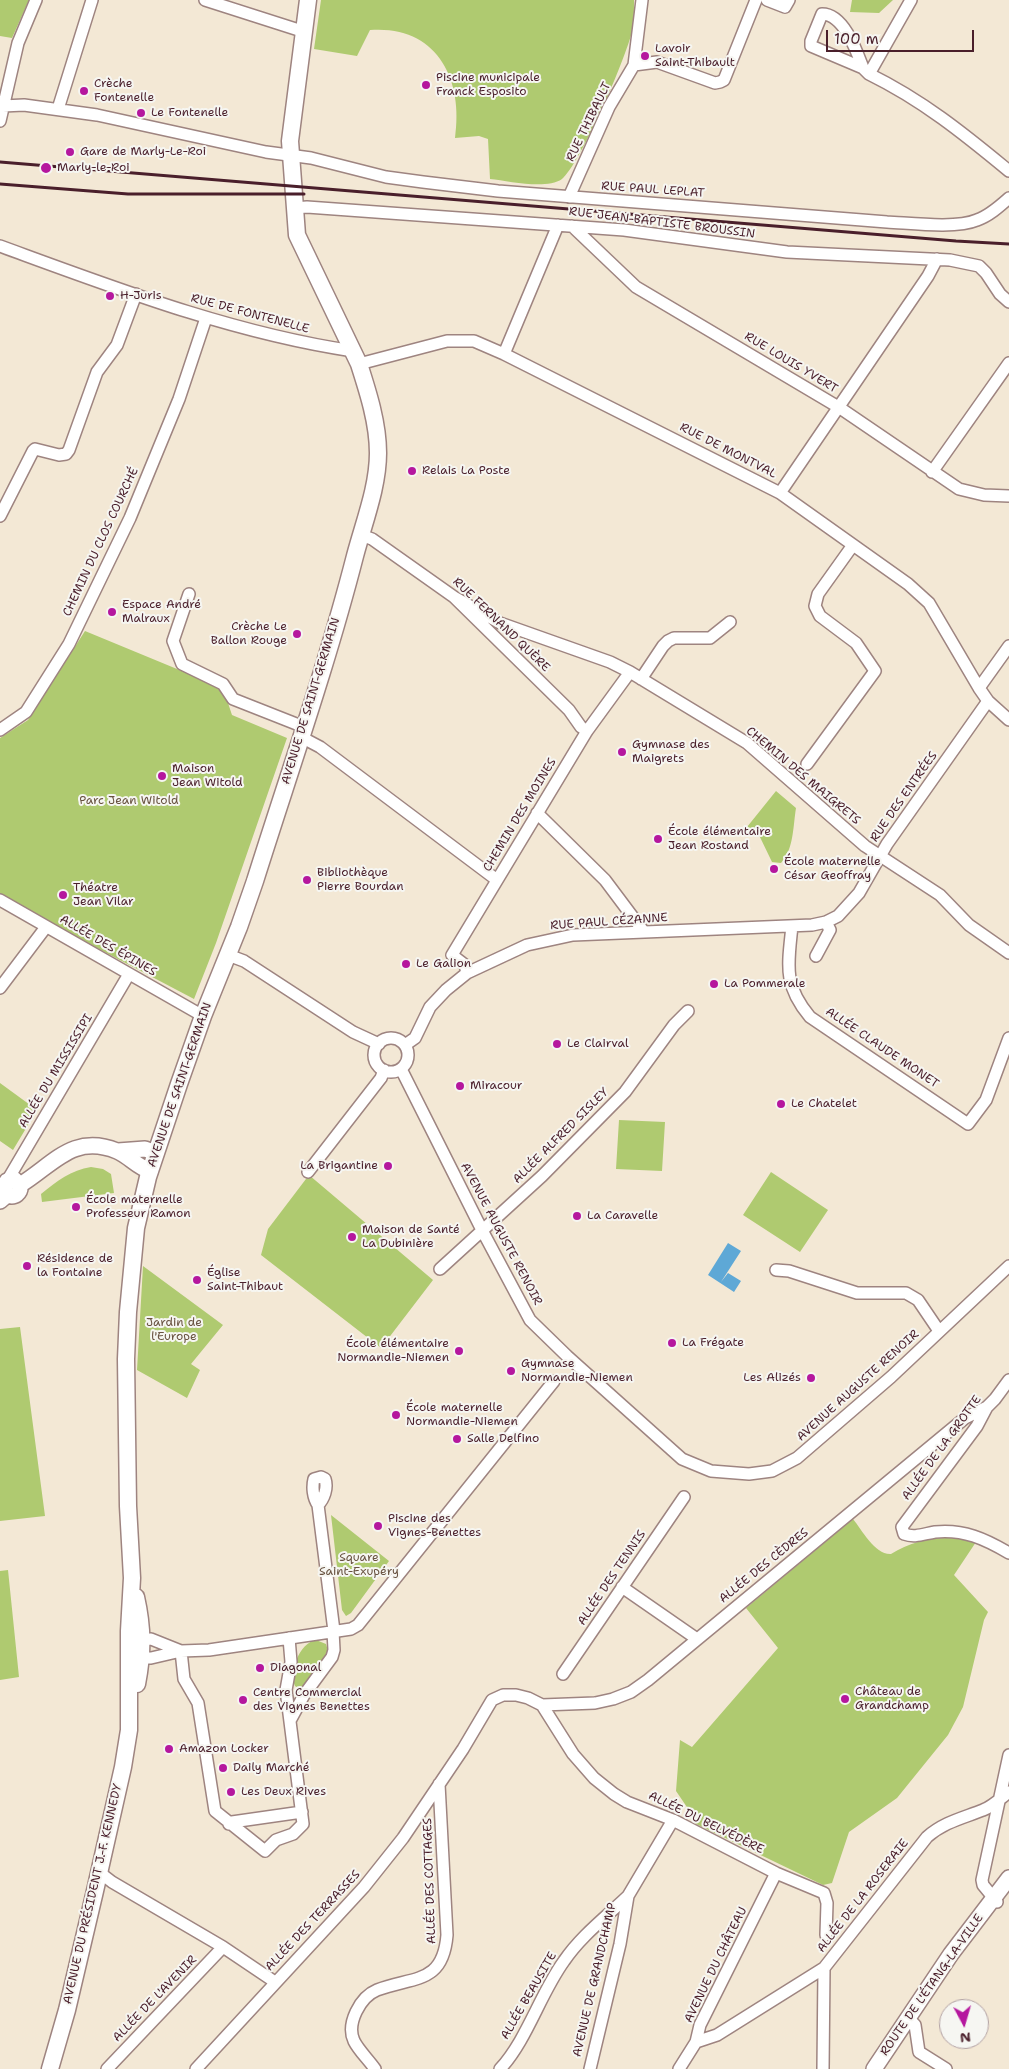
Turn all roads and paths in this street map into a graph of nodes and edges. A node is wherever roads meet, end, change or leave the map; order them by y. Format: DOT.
graph roads {
  1 [pos="36,0"];
  2 [pos="92,0"];
  3 [pos="205,0"];
  4 [pos="308,0"];
  5 [pos="642,0"];
  6 [pos="756,0"];
  7 [pos="767,0"];
  8 [pos="911,0"];
  9 [pos="787,4"];
  10 [pos="305,32"];
  11 [pos="634,65"];
  12 [pos="866,71"];
  13 [pos="3,106"];
  14 [pos="58,109"];
  15 [pos="0,121"];
  16 [pos="291,154"];
  17 [pos="1009,171"];
  18 [pos="569,197"];
  19 [pos="1009,198"];
  20 [pos="294,208"];
  21 [pos="558,225"];
  22 [pos="572,226"];
  23 [pos="0,246"];
  24 [pos="936,259"];
  25 [pos="136,294"];
  26 [pos="1009,302"];
  27 [pos="206,318"];
  28 [pos="504,354"];
  29 [pos="356,358"];
  30 [pos="1009,363"];
  31 [pos="840,408"];
  32 [pos="932,472"];
  33 [pos="780,493"];
  34 [pos="1009,496"];
  35 [pos="0,516"];
  36 [pos="361,535"];
  37 [pos="853,545"];
  38 [pos="189,594"];
  39 [pos="454,597"];
  40 [pos="730,622"];
  41 [pos="1009,646"];
  42 [pos="630,672"];
  43 [pos="641,679"];
  44 [pos="979,688"];
  45 [pos="988,701"];
  46 [pos="1009,720"];
  47 [pos="0,730"];
  48 [pos="587,731"];
  49 [pos="302,732"];
  50 [pos="806,764"];
  51 [pos="537,813"];
  52 [pos="880,856"];
  53 [pos="497,880"];
  54 [pos="0,900"];
  55 [pos="826,922"];
  56 [pos="792,926"];
  57 [pos="46,927"];
  58 [pos="644,932"];
  59 [pos="1009,953"];
  60 [pos="228,955"];
  61 [pos="816,956"];
  62 [pos="129,974"];
  63 [pos="467,974"];
  64 [pos="5,976"];
  65 [pos="0,988"];
  66 [pos="688,1011"];
  67 [pos="203,1016"];
  68 [pos="1009,1038"];
  69 [pos="379,1044"];
  70 [pos="405,1045"];
  71 [pos="401,1069"];
  72 [pos="384,1070"];
  73 [pos="118,1151"];
  74 [pos="156,1153"];
  75 [pos="150,1171"];
  76 [pos="308,1172"];
  77 [pos="9,1191"];
  78 [pos="144,1193"];
  79 [pos="483,1232"];
  80 [pos="1009,1266"];
  81 [pos="440,1269"];
  82 [pos="776,1270"];
  83 [pos="939,1331"];
  84 [pos="1009,1380"];
  85 [pos="554,1381"];
  86 [pos="987,1407"];
  87 [pos="684,1497"];
  88 [pos="318,1504"];
  89 [pos="1009,1553"];
  90 [pos="622,1587"];
  91 [pos="334,1631"];
  92 [pos="289,1638"];
  93 [pos="697,1639"];
  94 [pos="137,1648"];
  95 [pos="181,1650"];
  96 [pos="563,1674"];
  97 [pos="286,1690"];
  98 [pos="304,1695"];
  99 [pos="542,1705"];
  100 [pos="291,1720"];
  101 [pos="1009,1755"];
  102 [pos="439,1784"];
  103 [pos="1009,1792"];
  104 [pos="999,1800"];
  105 [pos="302,1812"];
  106 [pos="673,1820"];
  107 [pos="229,1824"];
  108 [pos="99,1872"];
  109 [pos="776,1873"];
  110 [pos="1009,1878"];
  111 [pos="1009,1888"];
  112 [pos="628,1896"];
  113 [pos="995,1900"];
  114 [pos="826,1935"];
  115 [pos="223,1947"];
  116 [pos="824,1968"];
  117 [pos="275,1982"];
  118 [pos="910,2019"];
  119 [pos="696,2042"];
  120 [pos="50,2069"];
  121 [pos="107,2069"];
  122 [pos="196,2069"];
  123 [pos="375,2069"];
  124 [pos="500,2069"];
  125 [pos="590,2069"];
  126 [pos="678,2069"];
  127 [pos="823,2069"];
  128 [pos="874,2069"];
  129 [pos="880,2069"];
  130 [pos="946,2069"];
  1 -- 13 [label="street"];
  2 -- 14 [label="street"];
  3 -- 10 [label="street"];
  4 -- 10 [label="main road, AVENUE DE SAINT-GERMAIN"];
  5 -- 11 [label="street, RUE THIBAULT"];
  6 -- 11 [label="street"];
  7 -- 9 [label="street"];
  8 -- 12 [label="street"];
  10 -- 16 [label="main road, AVENUE DE SAINT-GERMAIN"];
  11 -- 18 [label="street, RUE THIBAULT"];
  12 -- 12 [label="street"];
  12 -- 17 [label="street"];
  13 -- 14 [label="street, RUE PAUL LEPLAT"];
  13 -- 15 [label="street"];
  14 -- 16 [label="street, RUE PAUL LEPLAT"];
  16 -- 18 [label="street, RUE PAUL LEPLAT"];
  16 -- 20 [label="main road, AVENUE DE SAINT-GERMAIN"];
  18 -- 19 [label="street, RUE PAUL LEPLAT"];
  20 -- 21 [label="street, RUE JEAN-BAPTISTE BROUSSIN"];
  20 -- 29 [label="main road, AVENUE DE SAINT-GERMAIN"];
  21 -- 22 [label="street, RUE JEAN-BAPTISTE BROUSSIN"];
  21 -- 28 [label="street"];
  22 -- 24 [label="street, RUE JEAN-BAPTISTE BROUSSIN"];
  22 -- 31 [label="street, RUE LOUIS YVERT"];
  23 -- 25 [label="street, RUE DE FONTENELLE"];
  24 -- 26 [label="street, RUE JEAN-BAPTISTE BROUSSIN"];
  24 -- 31 [label="street"];
  25 -- 27 [label="street, RUE DE FONTENELLE"];
  25 -- 35 [label="street"];
  27 -- 29 [label="street, RUE DE FONTENELLE"];
  27 -- 47 [label="street, CHEMIN DU CLOS COURCHÉ"];
  28 -- 29 [label="street, RUE DE MONTVAL"];
  28 -- 33 [label="street, RUE DE MONTVAL"];
  29 -- 36 [label="main road, AVENUE DE SAINT-GERMAIN"];
  30 -- 32 [label="street"];
  31 -- 32 [label="street, RUE LOUIS YVERT"];
  31 -- 33 [label="street"];
  32 -- 34 [label="street, RUE LOUIS YVERT"];
  33 -- 37 [label="street, RUE DE MONTVAL"];
  36 -- 39 [label="street, RUE FERNAND QUÈRE"];
  36 -- 49 [label="main road, AVENUE DE SAINT-GERMAIN"];
  37 -- 44 [label="street, RUE DE MONTVAL"];
  37 -- 50 [label="street"];
  38 -- 49 [label="street"];
  39 -- 42 [label="street, CHEMIN DES MAIGRETS"];
  39 -- 48 [label="street, RUE FERNAND QUÈRE"];
  40 -- 43 [label="street"];
  41 -- 44 [label="street"];
  42 -- 43 [label="street, CHEMIN DES MAIGRETS"];
  42 -- 48 [label="street, CHEMIN DES MOINES"];
  43 -- 52 [label="street, CHEMIN DES MAIGRETS"];
  44 -- 45 [label="street, RUE DE MONTVAL"];
  45 -- 46 [label="street, RUE DE MONTVAL"];
  45 -- 52 [label="street, RUE DES ENTRÉES"];
  48 -- 51 [label="street, CHEMIN DES MOINES"];
  49 -- 53 [label="street"];
  49 -- 60 [label="main road, AVENUE DE SAINT-GERMAIN"];
  51 -- 53 [label="street, CHEMIN DES MOINES"];
  51 -- 58 [label="street"];
  52 -- 55 [label="street, RUE DES ENTRÉES"];
  52 -- 59 [label="street, CHEMIN DES MAIGRETS"];
  53 -- 63 [label="street, CHEMIN DES MOINES"];
  54 -- 57 [label="street, ALLÉE DES ÉPINES"];
  55 -- 56 [label="street, RUE PAUL CÉZANNE"];
  55 -- 61 [label="street"];
  56 -- 58 [label="street, RUE PAUL CÉZANNE"];
  56 -- 68 [label="street, ALLÉE CLAUDE MONET"];
  57 -- 62 [label="street, ALLÉE DES ÉPINES"];
  57 -- 64 [label="street"];
  58 -- 63 [label="street, RUE PAUL CÉZANNE"];
  60 -- 67 [label="main road, AVENUE DE SAINT-GERMAIN"];
  60 -- 69 [label="street"];
  62 -- 67 [label="street, ALLÉE DES ÉPINES"];
  62 -- 77 [label="street, ALLÉE DU MISSISSIPI"];
  63 -- 70 [label="street, RUE PAUL CÉZANNE"];
  64 -- 65 [label="street"];
  66 -- 79 [label="street, ALLÉE ALFRED SISLEY"];
  67 -- 74 [label="main road, AVENUE DE SAINT-GERMAIN"];
  69 -- 70 [label="street"];
  69 -- 72 [label="street"];
  70 -- 71 [label="street"];
  71 -- 72 [label="street"];
  71 -- 79 [label="street, AVENUE AUGUSTE RENOIR"];
  72 -- 76 [label="street"];
  73 -- 74 [label="street"];
  73 -- 75 [label="street"];
  73 -- 77 [label="street"];
  74 -- 75 [label="main road, AVENUE DE SAINT-GERMAIN"];
  75 -- 78 [label="main road, AVENUE DE SAINT-GERMAIN"];
  78 -- 94 [label="main road, AVENUE DU PRÉSIDENT J.-F. KENNEDY"];
  79 -- 81 [label="street, ALLÉE ALFRED SISLEY"];
  79 -- 83 [label="street, AVENUE AUGUSTE RENOIR"];
  80 -- 83 [label="street, AVENUE AUGUSTE RENOIR"];
  82 -- 83 [label="street"];
  84 -- 86 [label="street, ALLÉE DE LA GROTTE"];
  85 -- 91 [label="street"];
  86 -- 89 [label="street, ALLÉE DE LA GROTTE"];
  86 -- 93 [label="street, ALLÉE DES CÈDRES"];
  87 -- 90 [label="street, ALLÉE DES TENNIS"];
  88 -- 91 [label="street"];
  90 -- 93 [label="street"];
  90 -- 96 [label="street, ALLÉE DES TENNIS"];
  91 -- 92 [label="street"];
  91 -- 98 [label="street"];
  92 -- 95 [label="street"];
  92 -- 97 [label="street"];
  93 -- 99 [label="street, ALLÉE DES CÈDRES"];
  94 -- 95 [label="street"];
  94 -- 95 [label="street"];
  94 -- 108 [label="main road, AVENUE DU PRÉSIDENT J.-F. KENNEDY"];
  95 -- 107 [label="street"];
  97 -- 98 [label="street"];
  97 -- 100 [label="street"];
  98 -- 100 [label="street"];
  99 -- 102 [label="street"];
  99 -- 106 [label="street, ALLÉE DU BELVÉDÈRE"];
  100 -- 105 [label="street"];
  101 -- 104 [label="street"];
  102 -- 117 [label="street, ALLÉE DES TERRASSES"];
  102 -- 123 [label="street, ALLÉE DES COTTAGES"];
  103 -- 104 [label="street, ALLÉE DE LA ROSERAIE"];
  104 -- 113 [label="street"];
  104 -- 116 [label="street, ALLÉE DE LA ROSERAIE"];
  105 -- 107 [label="street"];
  105 -- 107 [label="street"];
  106 -- 109 [label="street, ALLÉE DU BELVÉDÈRE"];
  106 -- 112 [label="street, AVENUE DE GRANDCHAMP"];
  108 -- 115 [label="street"];
  108 -- 120 [label="main road, AVENUE DU PRÉSIDENT J.-F. KENNEDY"];
  109 -- 114 [label="street, ALLÉE DU BELVÉDÈRE"];
  109 -- 119 [label="street, AVENUE DU CHÂTEAU"];
  110 -- 113 [label="street, ROUTE DE L'ÉTANG-LA-VILLE"];
  111 -- 113 [label="street, ROUTE DE L'ÉTANG-LA-VILLE"];
  112 -- 124 [label="street, ALLÉE BEAUSITE"];
  112 -- 125 [label="street, AVENUE DE GRANDCHAMP"];
  113 -- 118 [label="street, ROUTE DE L'ÉTANG-LA-VILLE"];
  115 -- 117 [label="street"];
  115 -- 121 [label="street, ALLÉE DE L'AVENIR"];
  116 -- 119 [label="street, ALLÉE DE LA ROSERAIE"];
  116 -- 127 [label="street"];
  117 -- 122 [label="street, ALLÉE DES TERRASSES"];
  118 -- 128 [label="street, ROUTE DE L'ÉTANG-LA-VILLE"];
  118 -- 129 [label="street, ROUTE DE L'ÉTANG-LA-VILLE"];
  118 -- 130 [label="street"];
  119 -- 126 [label="street, AVENUE DU CHÂTEAU"];
}
